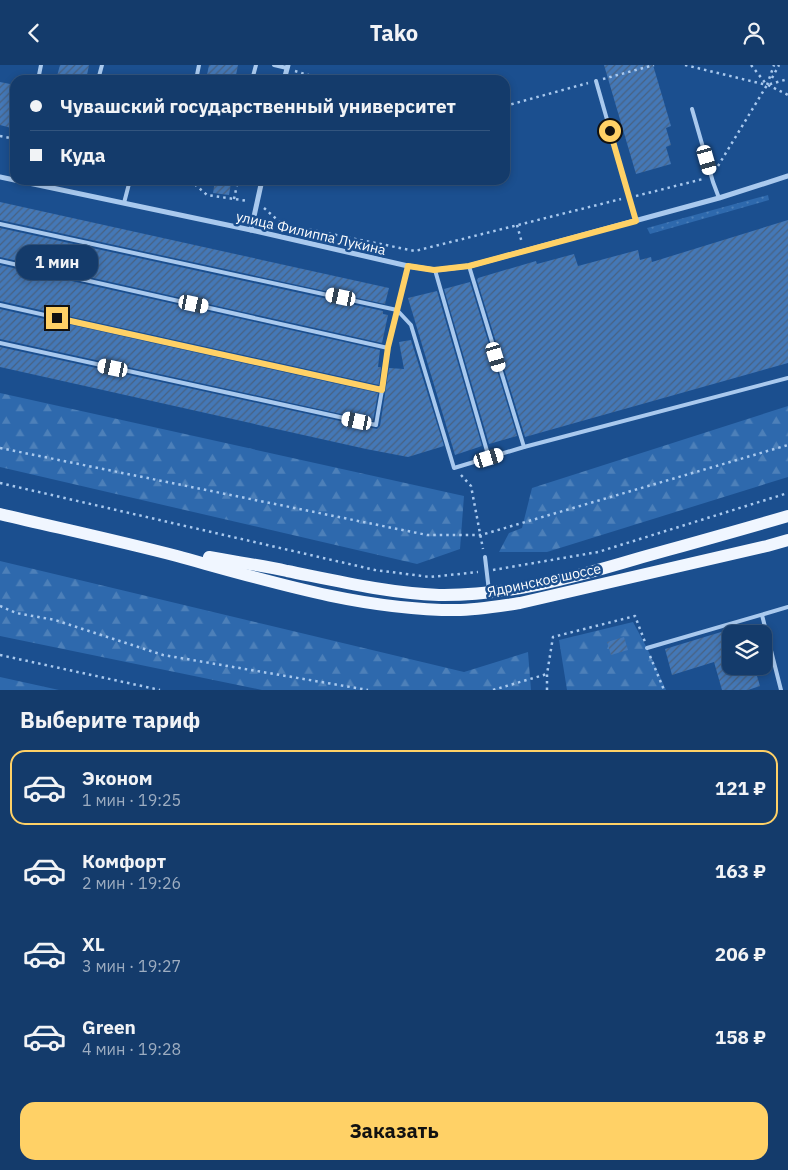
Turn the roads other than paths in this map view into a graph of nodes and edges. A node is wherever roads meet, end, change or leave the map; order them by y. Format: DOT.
graph roads {
  1 [pos="274,65"];
  2 [pos="287,67"];
  3 [pos="596,81"];
  4 [pos="692,109"];
  5 [pos="788,176"];
  6 [pos="38,185"];
  7 [pos="129,185"];
  8 [pos="261,185"];
  9 [pos="719,198"];
  10 [pos="124,203"];
  11 [pos="636,221"];
  12 [pos="0,224"];
  13 [pos="251,230"];
  14 [pos="0,261"];
  15 [pos="408,266"];
  16 [pos="469,266"];
  17 [pos="434,270"];
  18 [pos="0,305"];
  19 [pos="397,309"];
  20 [pos="0,343"];
  21 [pos="388,347"];
  22 [pos="788,378"];
  23 [pos="382,390"];
  24 [pos="524,447"];
  25 [pos="489,458"];
  26 [pos="0,514"];
  27 [pos="788,516"];
  28 [pos="788,540"];
  29 [pos="128,543"];
  30 [pos="485,557"];
  31 [pos="489,593"];
  32 [pos="788,607"];
  33 [pos="762,615"];
  34 [pos="647,648"];
  35 [pos="782,690"];
  1 -- 2 [label="lane"];
  3 -- 11 [label="lane"];
  4 -- 9 [label="lane"];
  5 -- 9 [label="street, улица Филиппа Лукина"];
  6 -- 10 [label="street, улица Филиппа Лукина"];
  7 -- 10 [label="lane"];
  8 -- 13 [label="street"];
  9 -- 11 [label="street, улица Филиппа Лукина"];
  10 -- 13 [label="street, улица Филиппа Лукина"];
  11 -- 16 [label="street, улица Филиппа Лукина"];
  12 -- 19 [label="lane"];
  13 -- 15 [label="street, улица Филиппа Лукина"];
  14 -- 21 [label="lane"];
  15 -- 17 [label="street, улица Филиппа Лукина"];
  15 -- 19 [label="lane"];
  16 -- 17 [label="street, улица Филиппа Лукина"];
  16 -- 24 [label="lane"];
  17 -- 25 [label="lane"];
  18 -- 23 [label="lane"];
  19 -- 21 [label="lane"];
  19 -- 25 [label="lane"];
  20 -- 23 [label="lane"];
  21 -- 23 [label="lane"];
  22 -- 24 [label="lane"];
  24 -- 25 [label="lane"];
  26 -- 29 [label="main road, Ядринское шоссе"];
  27 -- 31 [label="main road, Ядринское шоссе"];
  28 -- 29 [label="main road, Ядринское шоссе"];
  29 -- 31 [label="main road, Ядринское шоссе"];
  30 -- 31 [label="lane"];
  32 -- 33 [label="lane"];
  33 -- 34 [label="lane"];
  33 -- 35 [label="lane"];
}
